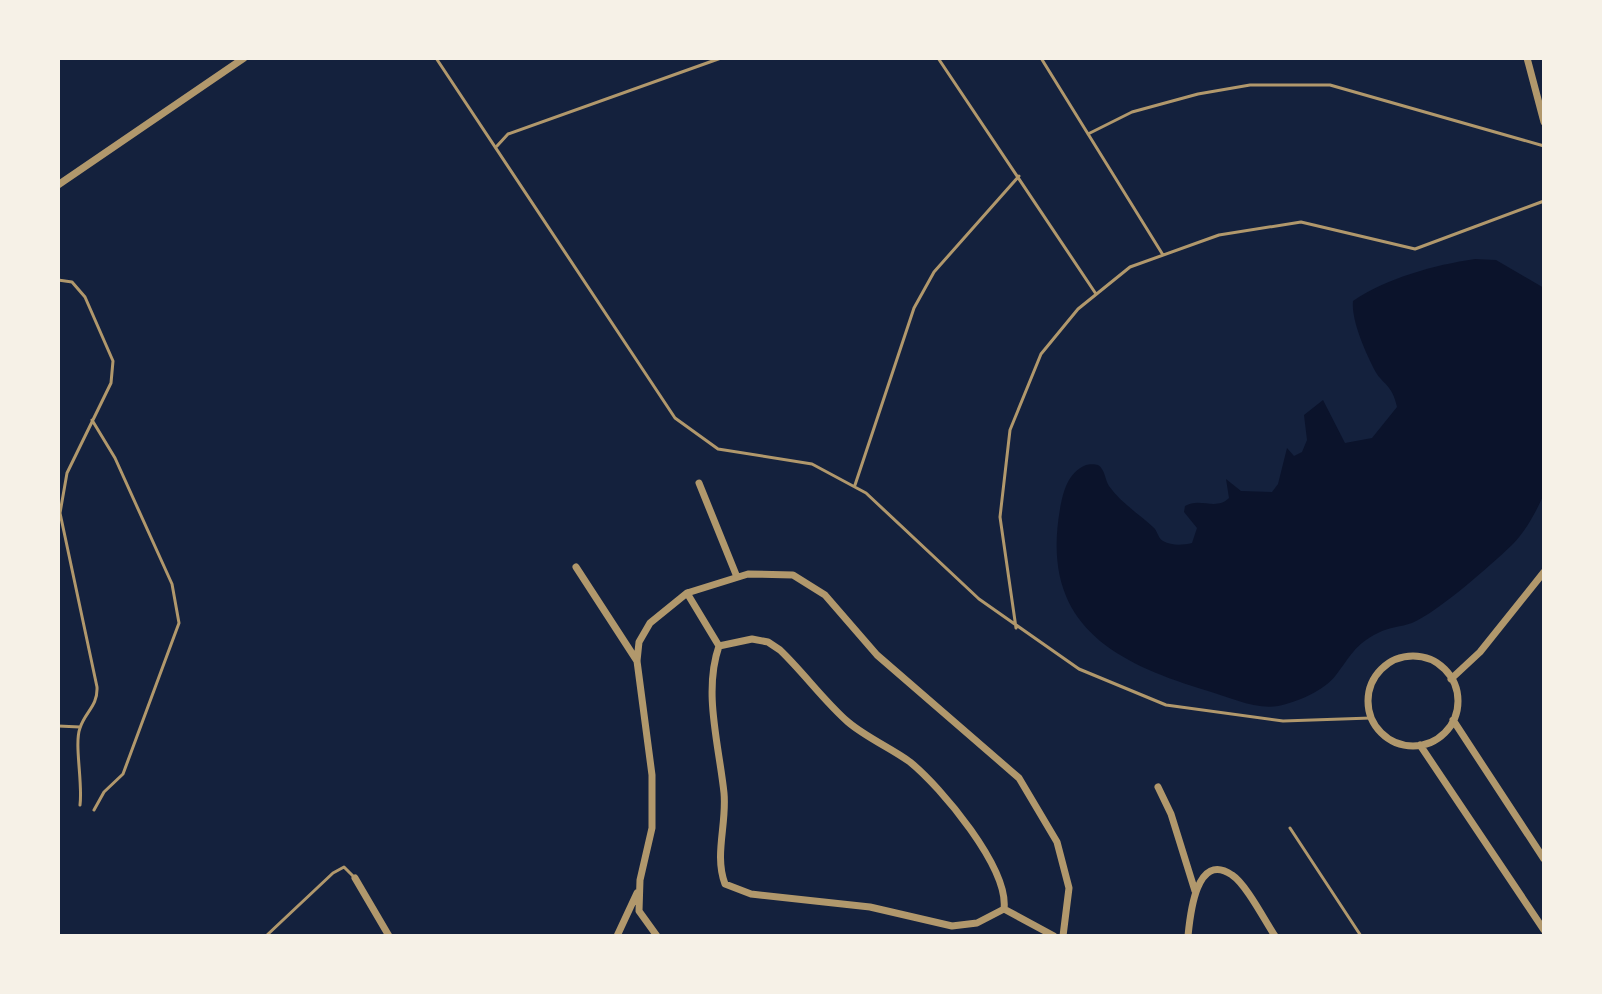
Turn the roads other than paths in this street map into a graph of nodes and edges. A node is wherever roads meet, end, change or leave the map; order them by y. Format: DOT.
graph roads {
  1 [pos="244,58"];
  2 [pos="436,58"];
  3 [pos="721,58"];
  4 [pos="938,58"];
  5 [pos="1041,58"];
  6 [pos="1527,58"];
  7 [pos="1544,122"];
  8 [pos="1088,134"];
  9 [pos="497,146"];
  10 [pos="1544,146"];
  11 [pos="1019,176"];
  12 [pos="58,185"];
  13 [pos="1544,201"];
  14 [pos="1163,255"];
  15 [pos="58,280"];
  16 [pos="1096,294"];
  17 [pos="92,420"];
  18 [pos="699,483"];
  19 [pos="854,487"];
  20 [pos="576,567"];
  21 [pos="1544,572"];
  22 [pos="737,577"];
  23 [pos="687,593"];
  24 [pos="1016,628"];
  25 [pos="719,646"];
  26 [pos="637,661"];
  27 [pos="1451,679"];
  28 [pos="1371,718"];
  29 [pos="1453,720"];
  30 [pos="58,726"];
  31 [pos="80,727"];
  32 [pos="1420,745"];
  33 [pos="1158,787"];
  34 [pos="80,805"];
  35 [pos="94,810"];
  36 [pos="1290,828"];
  37 [pos="1544,859"];
  38 [pos="355,878"];
  39 [pos="640,887"];
  40 [pos="1195,891"];
  41 [pos="1004,909"];
  42 [pos="1544,930"];
  43 [pos="266,936"];
  44 [pos="389,936"];
  45 [pos="617,936"];
  46 [pos="657,936"];
  47 [pos="1054,936"];
  48 [pos="1063,936"];
  49 [pos="1188,936"];
  50 [pos="1275,936"];
  51 [pos="1361,936"];
  1 -- 12 [label="street"];
  2 -- 9 [label="lane"];
  3 -- 9 [label="lane"];
  4 -- 11 [label="lane"];
  5 -- 8 [label="lane"];
  6 -- 7 [label="street"];
  8 -- 10 [label="lane"];
  8 -- 14 [label="lane"];
  9 -- 19 [label="lane"];
  11 -- 16 [label="lane"];
  11 -- 19 [label="lane"];
  13 -- 14 [label="lane"];
  14 -- 16 [label="lane"];
  15 -- 17 [label="lane"];
  16 -- 24 [label="lane"];
  17 -- 31 [label="lane"];
  17 -- 35 [label="lane"];
  18 -- 22 [label="street"];
  19 -- 24 [label="lane"];
  20 -- 26 [label="street"];
  21 -- 27 [label="street"];
  22 -- 23 [label="street"];
  22 -- 48 [label="street"];
  23 -- 25 [label="street"];
  23 -- 26 [label="street"];
  24 -- 28 [label="lane"];
  25 -- 41 [label="street"];
  25 -- 41 [label="street"];
  26 -- 39 [label="street"];
  27 -- 28 [label="street"];
  27 -- 29 [label="street"];
  28 -- 32 [label="street"];
  29 -- 32 [label="street"];
  29 -- 37 [label="street"];
  30 -- 31 [label="lane"];
  31 -- 34 [label="lane"];
  32 -- 42 [label="street"];
  33 -- 40 [label="street"];
  36 -- 51 [label="lane"];
  38 -- 43 [label="lane"];
  38 -- 44 [label="street"];
  39 -- 45 [label="street"];
  39 -- 46 [label="street"];
  40 -- 49 [label="street"];
  40 -- 50 [label="street"];
  41 -- 47 [label="street"];
}
